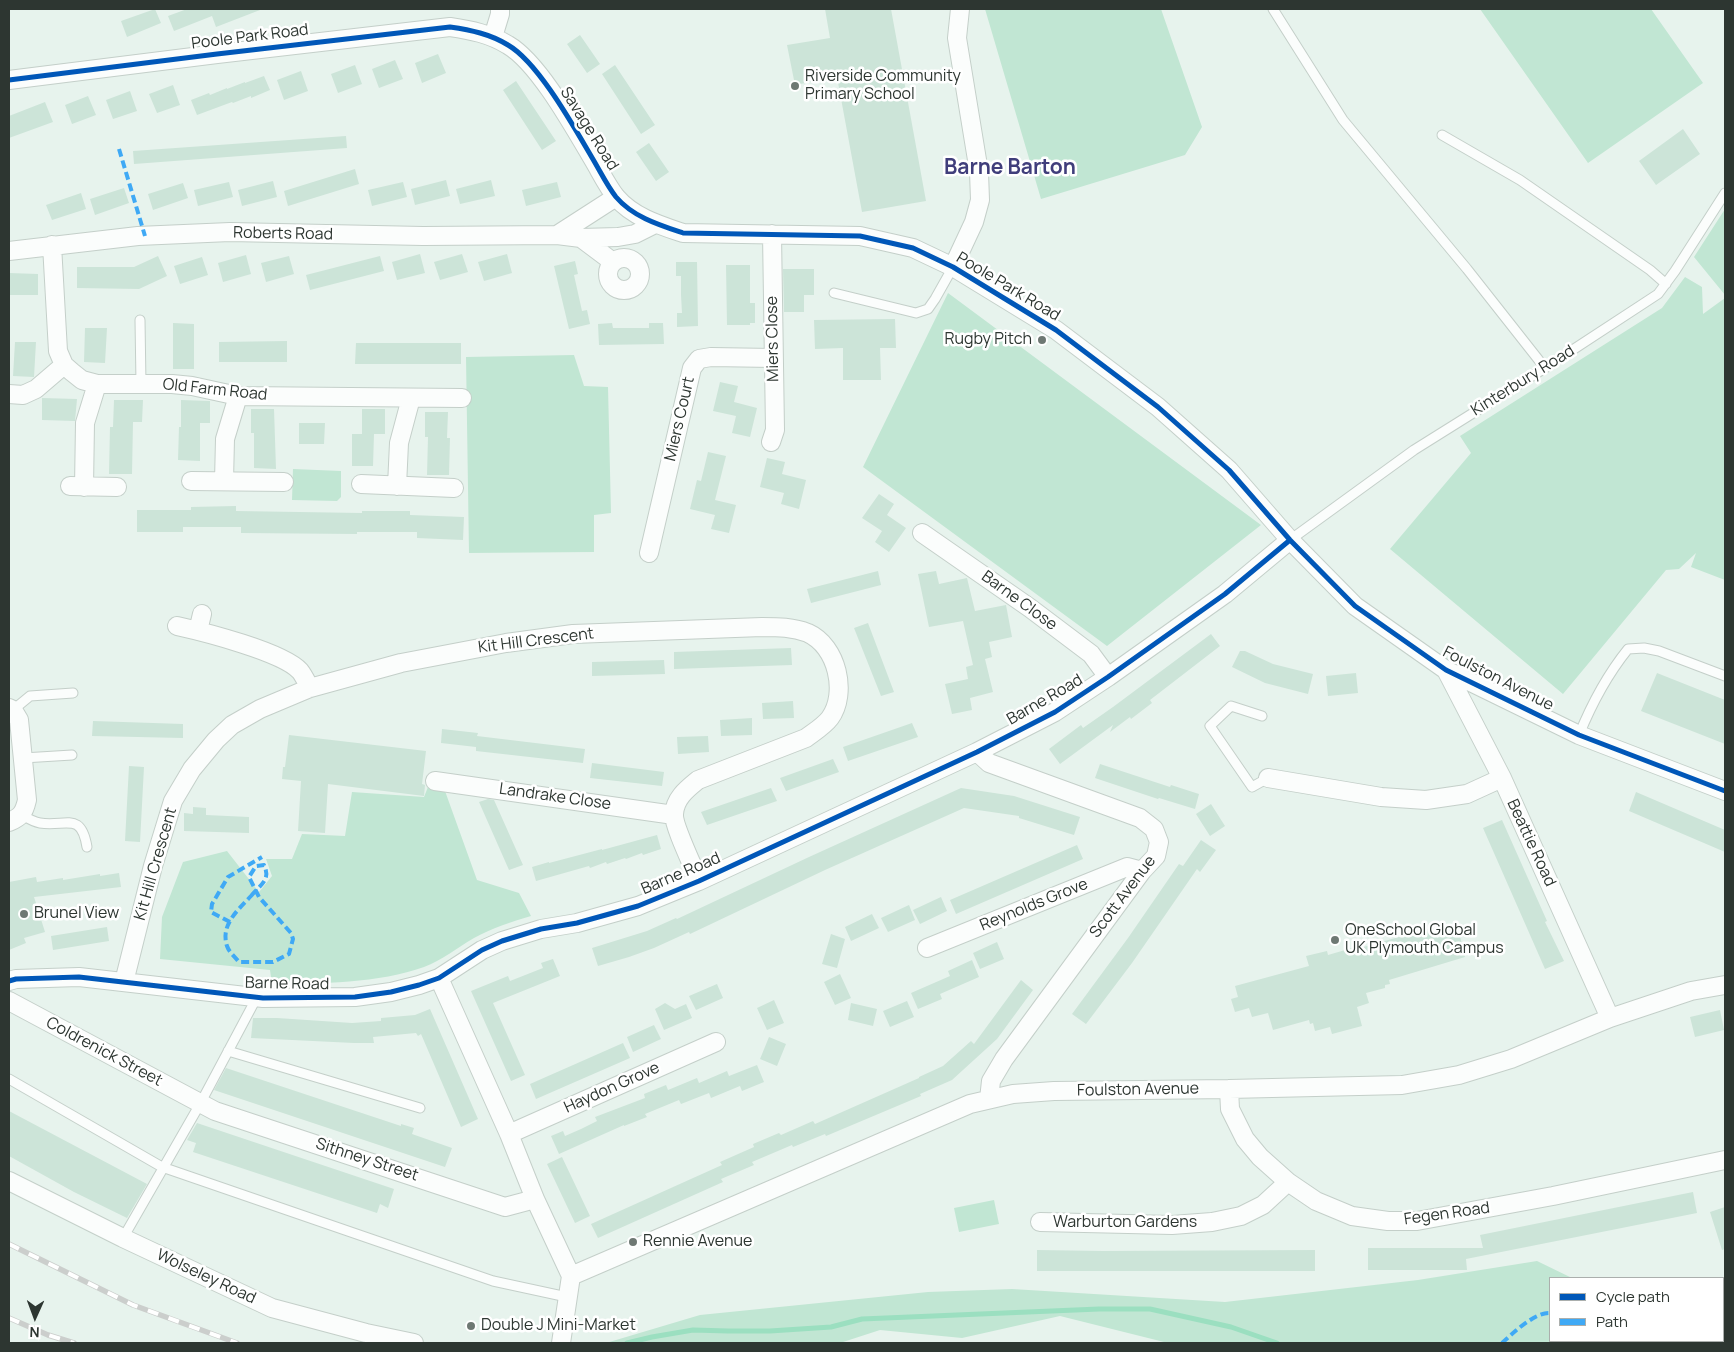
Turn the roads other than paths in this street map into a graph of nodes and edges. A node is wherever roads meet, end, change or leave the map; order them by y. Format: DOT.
graph roads {
  1 [pos="500,9"];
  2 [pos="960,9"];
  3 [pos="1273,9"];
  4 [pos="493,37"];
  5 [pos="9,80"];
  6 [pos="1442,136"];
  7 [pos="1725,193"];
  8 [pos="616,197"];
  9 [pos="655,224"];
  10 [pos="772,234"];
  11 [pos="557,235"];
  12 [pos="581,238"];
  13 [pos="52,245"];
  14 [pos="9,251"];
  15 [pos="612,262"];
  16 [pos="953,267"];
  17 [pos="1666,284"];
  18 [pos="834,293"];
  19 [pos="140,320"];
  20 [pos="773,358"];
  21 [pos="64,365"];
  22 [pos="1545,368"];
  23 [pos="97,384"];
  24 [pos="142,384"];
  25 [pos="9,394"];
  26 [pos="238,396"];
  27 [pos="411,398"];
  28 [pos="462,398"];
  29 [pos="771,442"];
  30 [pos="191,481"];
  31 [pos="224,481"];
  32 [pos="284,482"];
  33 [pos="361,484"];
  34 [pos="397,486"];
  35 [pos="117,487"];
  36 [pos="454,488"];
  37 [pos="922,533"];
  38 [pos="1290,540"];
  39 [pos="649,554"];
  40 [pos="177,626"];
  41 [pos="1446,670"];
  42 [pos="1725,676"];
  43 [pos="1108,677"];
  44 [pos="310,688"];
  45 [pos="73,693"];
  46 [pos="11,709"];
  47 [pos="1262,716"];
  48 [pos="1580,735"];
  49 [pos="977,752"];
  50 [pos="72,755"];
  51 [pos="23,758"];
  52 [pos="1268,778"];
  53 [pos="1502,778"];
  54 [pos="436,780"];
  55 [pos="1725,791"];
  56 [pos="674,815"];
  57 [pos="15,818"];
  58 [pos="87,847"];
  59 [pos="1142,870"];
  60 [pos="699,880"];
  61 [pos="927,948"];
  62 [pos="439,978"];
  63 [pos="9,981"];
  64 [pos="124,982"];
  65 [pos="1725,985"];
  66 [pos="257,997"];
  67 [pos="9,1001"];
  68 [pos="1610,1018"];
  69 [pos="716,1042"];
  70 [pos="228,1051"];
  71 [pos="9,1079"];
  72 [pos="1229,1090"];
  73 [pos="989,1099"];
  74 [pos="200,1104"];
  75 [pos="420,1108"];
  76 [pos="509,1134"];
  77 [pos="1725,1160"];
  78 [pos="162,1167"];
  79 [pos="9,1181"];
  80 [pos="1288,1182"];
  81 [pos="535,1199"];
  82 [pos="1040,1222"];
  83 [pos="123,1238"];
  84 [pos="571,1276"];
  85 [pos="567,1298"];
  86 [pos="414,1343"];
  87 [pos="561,1343"];
  1 -- 4 [label="street"];
  2 -- 16 [label="street"];
  3 -- 22 [label="lane"];
  4 -- 5 [label="street, Poole Park Road"];
  4 -- 8 [label="street, Savage Road"];
  6 -- 17 [label="lane"];
  7 -- 17 [label="lane, Kinterbury Road"];
  8 -- 9 [label="street, Poole Park Road"];
  8 -- 11 [label="street"];
  9 -- 10 [label="street, Poole Park Road"];
  9 -- 12 [label="street, Roberts Road"];
  10 -- 16 [label="street, Poole Park Road"];
  10 -- 20 [label="street, Miers Close"];
  11 -- 12 [label="street, Roberts Road"];
  11 -- 13 [label="street, Roberts Road"];
  12 -- 15 [label="street"];
  13 -- 14 [label="street, Roberts Road"];
  13 -- 21 [label="street"];
  16 -- 18 [label="lane"];
  16 -- 38 [label="street, Poole Park Road"];
  17 -- 22 [label="lane, Kinterbury Road"];
  19 -- 24 [label="lane"];
  20 -- 29 [label="street, Miers Close"];
  20 -- 39 [label="street, Miers Court"];
  21 -- 23 [label="street, Old Farm Road"];
  21 -- 25 [label="street"];
  22 -- 38 [label="lane, Kinterbury Road"];
  23 -- 24 [label="street, Old Farm Road"];
  23 -- 35 [label="street"];
  24 -- 26 [label="street, Old Farm Road"];
  26 -- 27 [label="street, Old Farm Road"];
  26 -- 31 [label="street"];
  27 -- 28 [label="street, Old Farm Road"];
  27 -- 34 [label="street"];
  30 -- 31 [label="street"];
  31 -- 32 [label="street"];
  33 -- 34 [label="street"];
  34 -- 36 [label="street"];
  37 -- 43 [label="street, Barne Close"];
  38 -- 41 [label="street, Foulston Avenue"];
  38 -- 43 [label="street, Barne Road"];
  40 -- 44 [label="street"];
  41 -- 48 [label="street, Foulston Avenue"];
  41 -- 53 [label="street, Beattie Road"];
  42 -- 48 [label="lane"];
  43 -- 49 [label="street, Barne Road"];
  44 -- 56 [label="street, Kit Hill Crescent"];
  44 -- 64 [label="street, Kit Hill Crescent"];
  45 -- 46 [label="lane"];
  46 -- 51 [label="street"];
  47 -- 52 [label="lane"];
  48 -- 55 [label="street, Foulston Avenue"];
  49 -- 59 [label="street, Scott Avenue"];
  49 -- 60 [label="street, Barne Road"];
  50 -- 51 [label="lane"];
  51 -- 57 [label="street"];
  52 -- 53 [label="street"];
  53 -- 68 [label="street, Beattie Road"];
  54 -- 56 [label="street, Landrake Close"];
  56 -- 60 [label="street"];
  57 -- 58 [label="lane"];
  59 -- 61 [label="street, Reynolds Grove"];
  59 -- 73 [label="street, Scott Avenue"];
  60 -- 62 [label="street, Barne Road"];
  62 -- 66 [label="street, Barne Road"];
  62 -- 76 [label="street"];
  63 -- 64 [label="street, Barne Road"];
  64 -- 66 [label="street, Barne Road"];
  65 -- 68 [label="street, Foulston Avenue"];
  66 -- 70 [label="lane"];
  67 -- 74 [label="street, Coldrenick Street"];
  68 -- 72 [label="street, Foulston Avenue"];
  69 -- 76 [label="street, Haydon Grove"];
  70 -- 74 [label="lane"];
  70 -- 75 [label="lane"];
  71 -- 78 [label="lane"];
  72 -- 73 [label="street, Foulston Avenue"];
  72 -- 80 [label="street, Fegen Road"];
  73 -- 84 [label="street, Foulston Avenue"];
  74 -- 78 [label="lane"];
  74 -- 81 [label="street, Sithney Street"];
  76 -- 81 [label="street"];
  77 -- 80 [label="street, Fegen Road"];
  78 -- 83 [label="lane"];
  78 -- 85 [label="lane"];
  79 -- 83 [label="street, Wolseley Road"];
  80 -- 82 [label="street, Warburton Gardens"];
  81 -- 84 [label="street"];
  83 -- 86 [label="street, Wolseley Road"];
  84 -- 85 [label="street"];
  85 -- 87 [label="street"];
}
